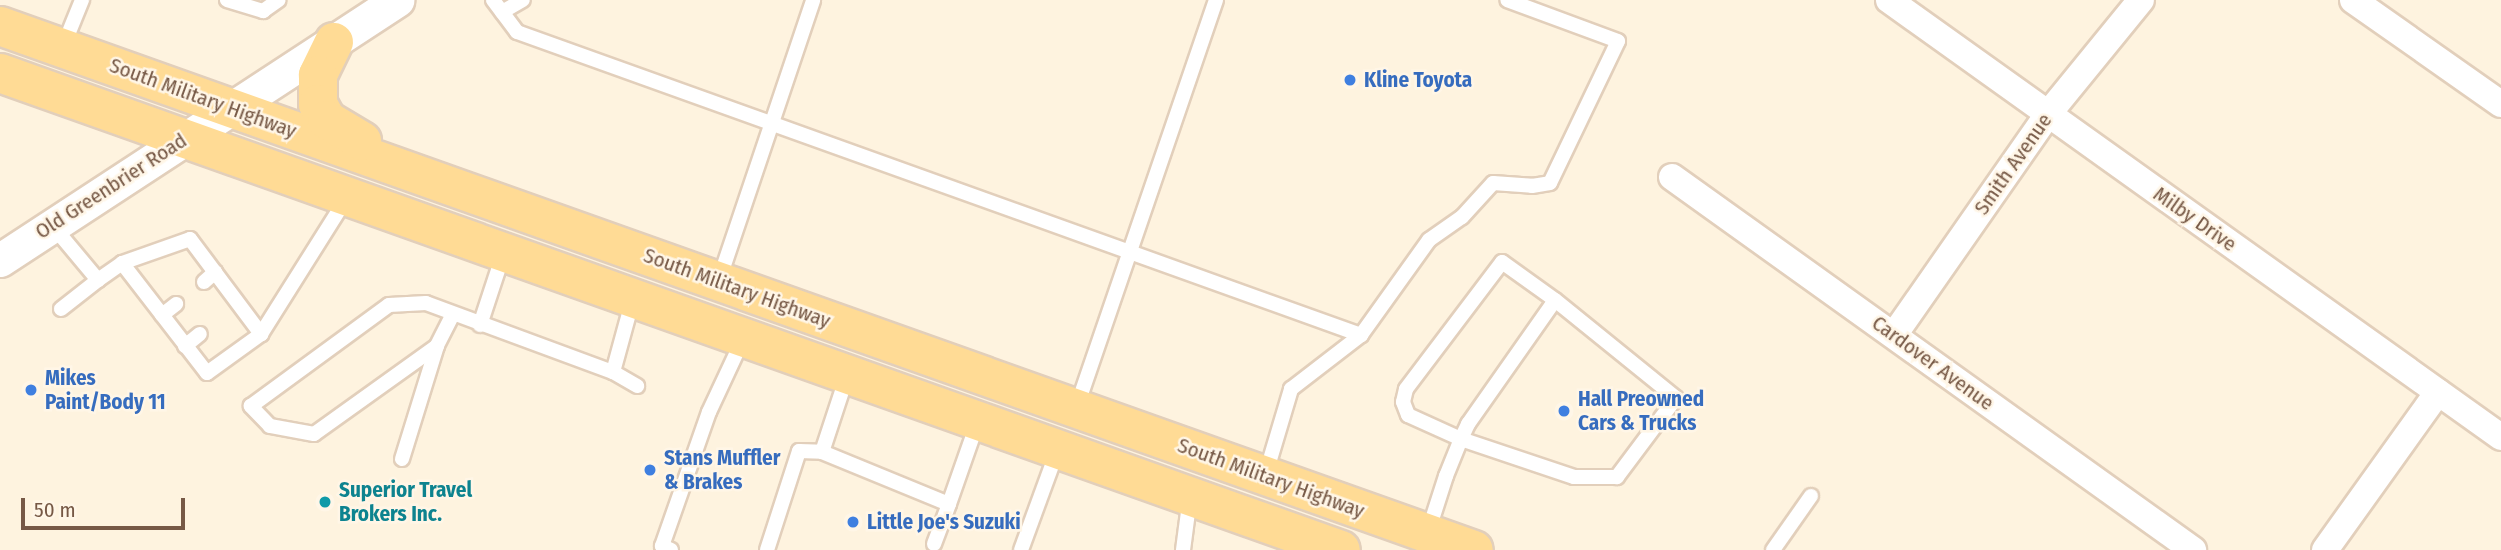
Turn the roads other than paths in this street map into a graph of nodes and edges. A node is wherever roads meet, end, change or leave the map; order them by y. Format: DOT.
graph roads {
  1 [pos="82,0"];
  2 [pos="228,0"];
  3 [pos="279,0"];
  4 [pos="398,0"];
  5 [pos="523,0"];
  6 [pos="813,0"];
  7 [pos="1216,0"];
  8 [pos="1507,0"];
  9 [pos="1889,0"];
  10 [pos="2141,0"];
  11 [pos="2353,0"];
  12 [pos="498,6"];
  13 [pos="0,26"];
  14 [pos="334,42"];
  15 [pos="63,48"];
  16 [pos="0,73"];
  17 [pos="2501,104"];
  18 [pos="232,108"];
  19 [pos="2048,114"];
  20 [pos="771,125"];
  21 [pos="185,138"];
  22 [pos="380,161"];
  23 [pos="1672,177"];
  24 [pos="347,198"];
  25 [pos="52,224"];
  26 [pos="1132,252"];
  27 [pos="504,254"];
  28 [pos="0,260"];
  29 [pos="122,263"];
  30 [pos="98,280"];
  31 [pos="718,281"];
  32 [pos="632,299"];
  33 [pos="1555,300"];
  34 [pos="176,303"];
  35 [pos="61,309"];
  36 [pos="453,314"];
  37 [pos="162,315"];
  38 [pos="480,325"];
  39 [pos="200,334"];
  40 [pos="261,334"];
  41 [pos="1361,335"];
  42 [pos="1894,335"];
  43 [pos="743,337"];
  44 [pos="186,346"];
  45 [pos="437,346"];
  46 [pos="613,372"];
  47 [pos="847,374"];
  48 [pos="637,386"];
  49 [pos="2438,392"];
  50 [pos="1076,409"];
  51 [pos="978,421"];
  52 [pos="2501,437"];
  53 [pos="1461,439"];
  54 [pos="1058,449"];
  55 [pos="822,452"];
  56 [pos="1205,455"];
  57 [pos="402,459"];
  58 [pos="1265,476"];
  59 [pos="1811,495"];
  60 [pos="1190,496"];
  61 [pos="949,504"];
  62 [pos="1427,534"];
  63 [pos="934,544"];
  64 [pos="671,550"];
  65 [pos="767,550"];
  66 [pos="1021,550"];
  67 [pos="1183,550"];
  68 [pos="1341,550"];
  69 [pos="1474,550"];
  70 [pos="1773,550"];
  71 [pos="2193,550"];
  72 [pos="2325,550"];
  1 -- 15 [label="lane"];
  2 -- 3 [label="lane"];
  4 -- 14 [label="street, Old Greenbrier Road"];
  5 -- 12 [label="lane"];
  6 -- 20 [label="lane"];
  7 -- 26 [label="lane"];
  8 -- 41 [label="lane"];
  9 -- 19 [label="street, Milby Drive"];
  10 -- 19 [label="street, Smith Avenue"];
  11 -- 17 [label="street"];
  12 -- 20 [label="lane"];
  13 -- 15 [label="main road, South Military Highway"];
  14 -- 18 [label="street, Old Greenbrier Road"];
  14 -- 22 [label="main road"];
  15 -- 18 [label="main road, South Military Highway"];
  16 -- 21 [label="main road, South Military Highway"];
  18 -- 21 [label="street, Old Greenbrier Road"];
  18 -- 22 [label="main road, South Military Highway"];
  19 -- 42 [label="street, Smith Avenue"];
  19 -- 49 [label="street, Milby Drive"];
  20 -- 26 [label="lane"];
  20 -- 31 [label="lane"];
  21 -- 24 [label="main road, South Military Highway"];
  21 -- 25 [label="street, Old Greenbrier Road"];
  22 -- 31 [label="main road, South Military Highway"];
  23 -- 42 [label="street, Cardover Avenue"];
  24 -- 27 [label="main road, South Military Highway"];
  24 -- 40 [label="lane"];
  25 -- 28 [label="street, Old Greenbrier Road"];
  25 -- 30 [label="lane"];
  26 -- 41 [label="lane"];
  26 -- 50 [label="lane"];
  27 -- 32 [label="main road, South Military Highway"];
  27 -- 38 [label="lane"];
  29 -- 30 [label="lane"];
  29 -- 37 [label="lane"];
  29 -- 40 [label="lane"];
  30 -- 35 [label="lane"];
  31 -- 50 [label="main road, South Military Highway"];
  32 -- 43 [label="main road, South Military Highway"];
  32 -- 46 [label="lane"];
  33 -- 53 [label="lane"];
  33 -- 53 [label="lane"];
  33 -- 53 [label="lane"];
  34 -- 37 [label="lane"];
  36 -- 38 [label="lane"];
  36 -- 45 [label="lane"];
  36 -- 45 [label="lane"];
  37 -- 44 [label="lane"];
  38 -- 46 [label="lane"];
  39 -- 44 [label="lane"];
  40 -- 44 [label="lane"];
  41 -- 58 [label="lane"];
  42 -- 71 [label="street, Cardover Avenue"];
  43 -- 47 [label="main road, South Military Highway"];
  43 -- 64 [label="lane"];
  45 -- 57 [label="lane"];
  46 -- 48 [label="lane"];
  47 -- 51 [label="main road, South Military Highway"];
  47 -- 55 [label="lane"];
  49 -- 52 [label="street, Milby Drive"];
  49 -- 72 [label="street"];
  50 -- 56 [label="main road, South Military Highway"];
  51 -- 54 [label="main road, South Military Highway"];
  51 -- 61 [label="lane"];
  53 -- 62 [label="lane"];
  54 -- 60 [label="main road, South Military Highway"];
  54 -- 66 [label="lane"];
  55 -- 61 [label="lane"];
  55 -- 65 [label="lane"];
  56 -- 58 [label="main road, South Military Highway"];
  56 -- 60 [label="street"];
  58 -- 62 [label="main road, South Military Highway"];
  59 -- 70 [label="lane"];
  60 -- 67 [label="lane"];
  60 -- 68 [label="main road, South Military Highway"];
  61 -- 63 [label="lane"];
  62 -- 69 [label="main road, South Military Highway"];
}
